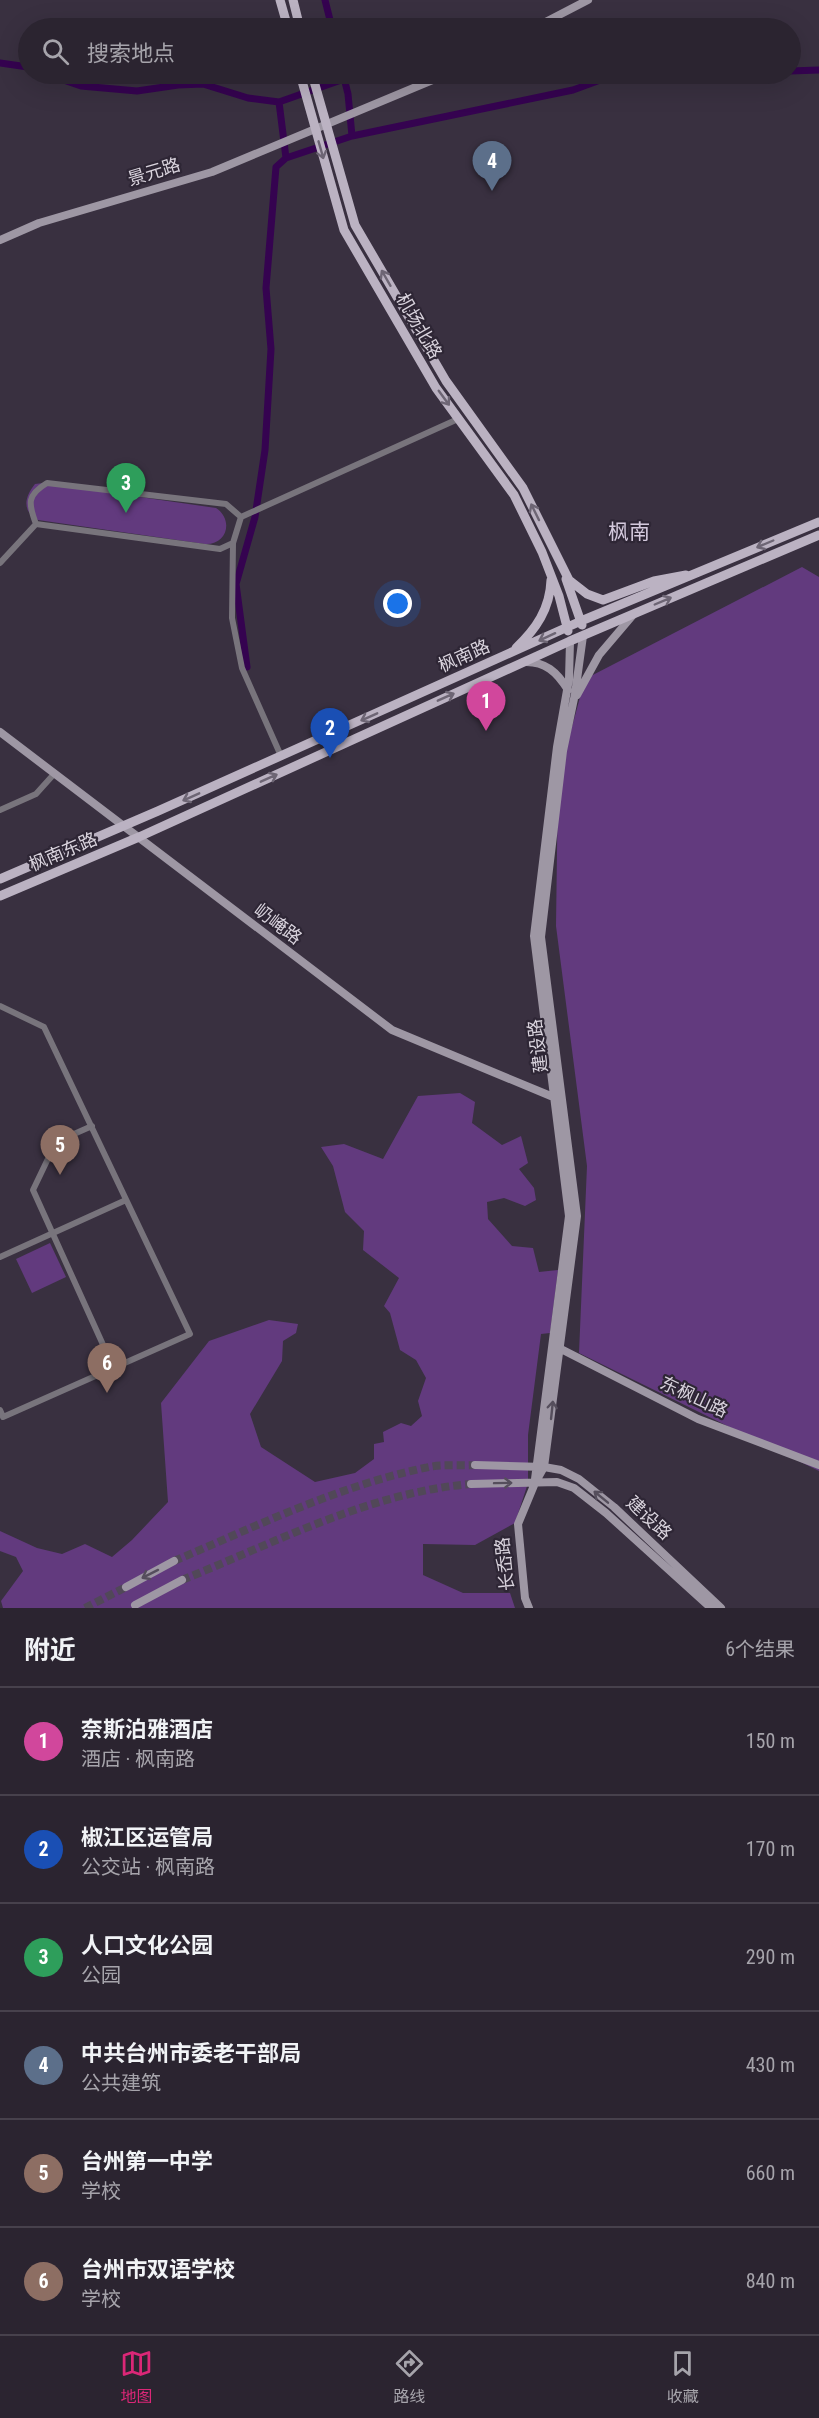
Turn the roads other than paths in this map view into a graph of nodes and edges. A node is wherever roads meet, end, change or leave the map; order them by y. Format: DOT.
graph roads {
  1 [pos="280,0"];
  2 [pos="293,0"];
  3 [pos="588,0"];
  4 [pos="285,18"];
  5 [pos="298,18"];
  6 [pos="553,18"];
  7 [pos="303,84"];
  8 [pos="315,84"];
  9 [pos="422,84"];
  10 [pos="326,124"];
  11 [pos="315,129"];
  12 [pos="0,240"];
  13 [pos="458,419"];
  14 [pos="241,517"];
  15 [pos="819,522"];
  16 [pos="36,524"];
  17 [pos="819,535"];
  18 [pos="233,543"];
  19 [pos="0,563"];
  20 [pos="561,565"];
  21 [pos="693,574"];
  22 [pos="551,575"];
  23 [pos="634,613"];
  24 [pos="581,621"];
  25 [pos="568,627"];
  26 [pos="583,636"];
  27 [pos="570,641"];
  28 [pos="511,653"];
  29 [pos="523,662"];
  30 [pos="568,690"];
  31 [pos="574,700"];
  32 [pos="0,732"];
  33 [pos="281,756"];
  34 [pos="54,774"];
  35 [pos="0,810"];
  36 [pos="125,825"];
  37 [pos="139,837"];
  38 [pos="0,879"];
  39 [pos="0,896"];
  40 [pos="0,1006"];
  41 [pos="557,1099"];
  42 [pos="92,1126"];
  43 [pos="126,1200"];
  44 [pos="53,1234"];
  45 [pos="0,1257"];
  46 [pos="559,1348"];
  47 [pos="114,1369"];
  48 [pos="0,1410"];
  49 [pos="475,1465"];
  50 [pos="819,1465"];
  51 [pos="540,1467"];
  52 [pos="535,1483"];
  53 [pos="471,1484"];
  54 [pos="174,1562"];
  55 [pos="182,1580"];
  56 [pos="126,1587"];
  57 [pos="135,1605"];
  58 [pos="529,1608"];
  59 [pos="711,1608"];
  60 [pos="721,1608"];
  1 -- 4 [label="main road"];
  2 -- 5 [label="main road"];
  3 -- 6 [label="main road"];
  7 -- 11 [label="main road, 机场北路"];
  8 -- 10 [label="main road, 机场北路"];
  9 -- 10 [label="main road, 景元路"];
  10 -- 11 [label="main road, 景元路"];
  20 -- 10 [label="main road, 机场北路, one-way"];
  11 -- 12 [label="main road, 景元路"];
  11 -- 13 [label="main road, 机场北路, one-way"];
  13 -- 14 [label="street"];
  13 -- 22 [label="main road, 机场北路"];
  14 -- 16 [label="street"];
  14 -- 18 [label="street"];
  15 -- 21 [label="main road, 枫南路, one-way"];
  16 -- 18 [label="street"];
  16 -- 19 [label="street"];
  23 -- 17 [label="main road, 枫南路, one-way"];
  18 -- 33 [label="street"];
  20 -- 21 [label="main road"];
  20 -- 24 [label="main road, 建设路"];
  21 -- 24 [label="main road, 枫南路"];
  22 -- 25 [label="main road, 机场北路"];
  22 -- 28 [label="main road"];
  23 -- 26 [label="main road, 枫南路"];
  23 -- 31 [label="main road"];
  24 -- 25 [label="main road, 枫南路"];
  24 -- 26 [label="main road, 建设路"];
  25 -- 27 [label="main road, 机场北路"];
  25 -- 28 [label="main road, 枫南路, one-way"];
  26 -- 27 [label="main road, 枫南路"];
  26 -- 31 [label="main road, 建设路"];
  27 -- 29 [label="main road, 枫南路"];
  27 -- 30 [label="main road, 建设路"];
  28 -- 33 [label="main road, 枫南路, one-way"];
  29 -- 30 [label="main road"];
  37 -- 29 [label="main road, 枫南路, one-way"];
  30 -- 41 [label="main road, 建设路"];
  31 -- 41 [label="main road, 建设路"];
  32 -- 34 [label="main road, 屷崦路"];
  33 -- 36 [label="main road, 枫南路, one-way"];
  34 -- 35 [label="street"];
  34 -- 36 [label="main road, 屷崦路"];
  36 -- 37 [label="main road, 屷崦路"];
  36 -- 38 [label="main road, 枫南路"];
  37 -- 39 [label="main road, 枫南东路"];
  37 -- 41 [label="main road, 屷崦路"];
  40 -- 42 [label="street"];
  41 -- 46 [label="main road, 建设路"];
  41 -- 51 [label="main road, 建设路"];
  42 -- 43 [label="street"];
  42 -- 44 [label="street"];
  43 -- 44 [label="street"];
  43 -- 47 [label="street"];
  44 -- 45 [label="street"];
  44 -- 47 [label="street"];
  46 -- 50 [label="main road, 东枫山路"];
  51 -- 46 [label="main road, 建设路, one-way"];
  47 -- 48 [label="street"];
  49 -- 51 [label="main road, 建设路"];
  51 -- 52 [label="main road, 建设路"];
  60 -- 51 [label="main road, 建设路, one-way"];
  53 -- 52 [label="main road, 建设路, one-way"];
  52 -- 58 [label="main road, 长岙路"];
  52 -- 59 [label="main road, 建设路"];
  54 -- 56 [label="main road, one-way"];
  55 -- 57 [label="main road"];
}
